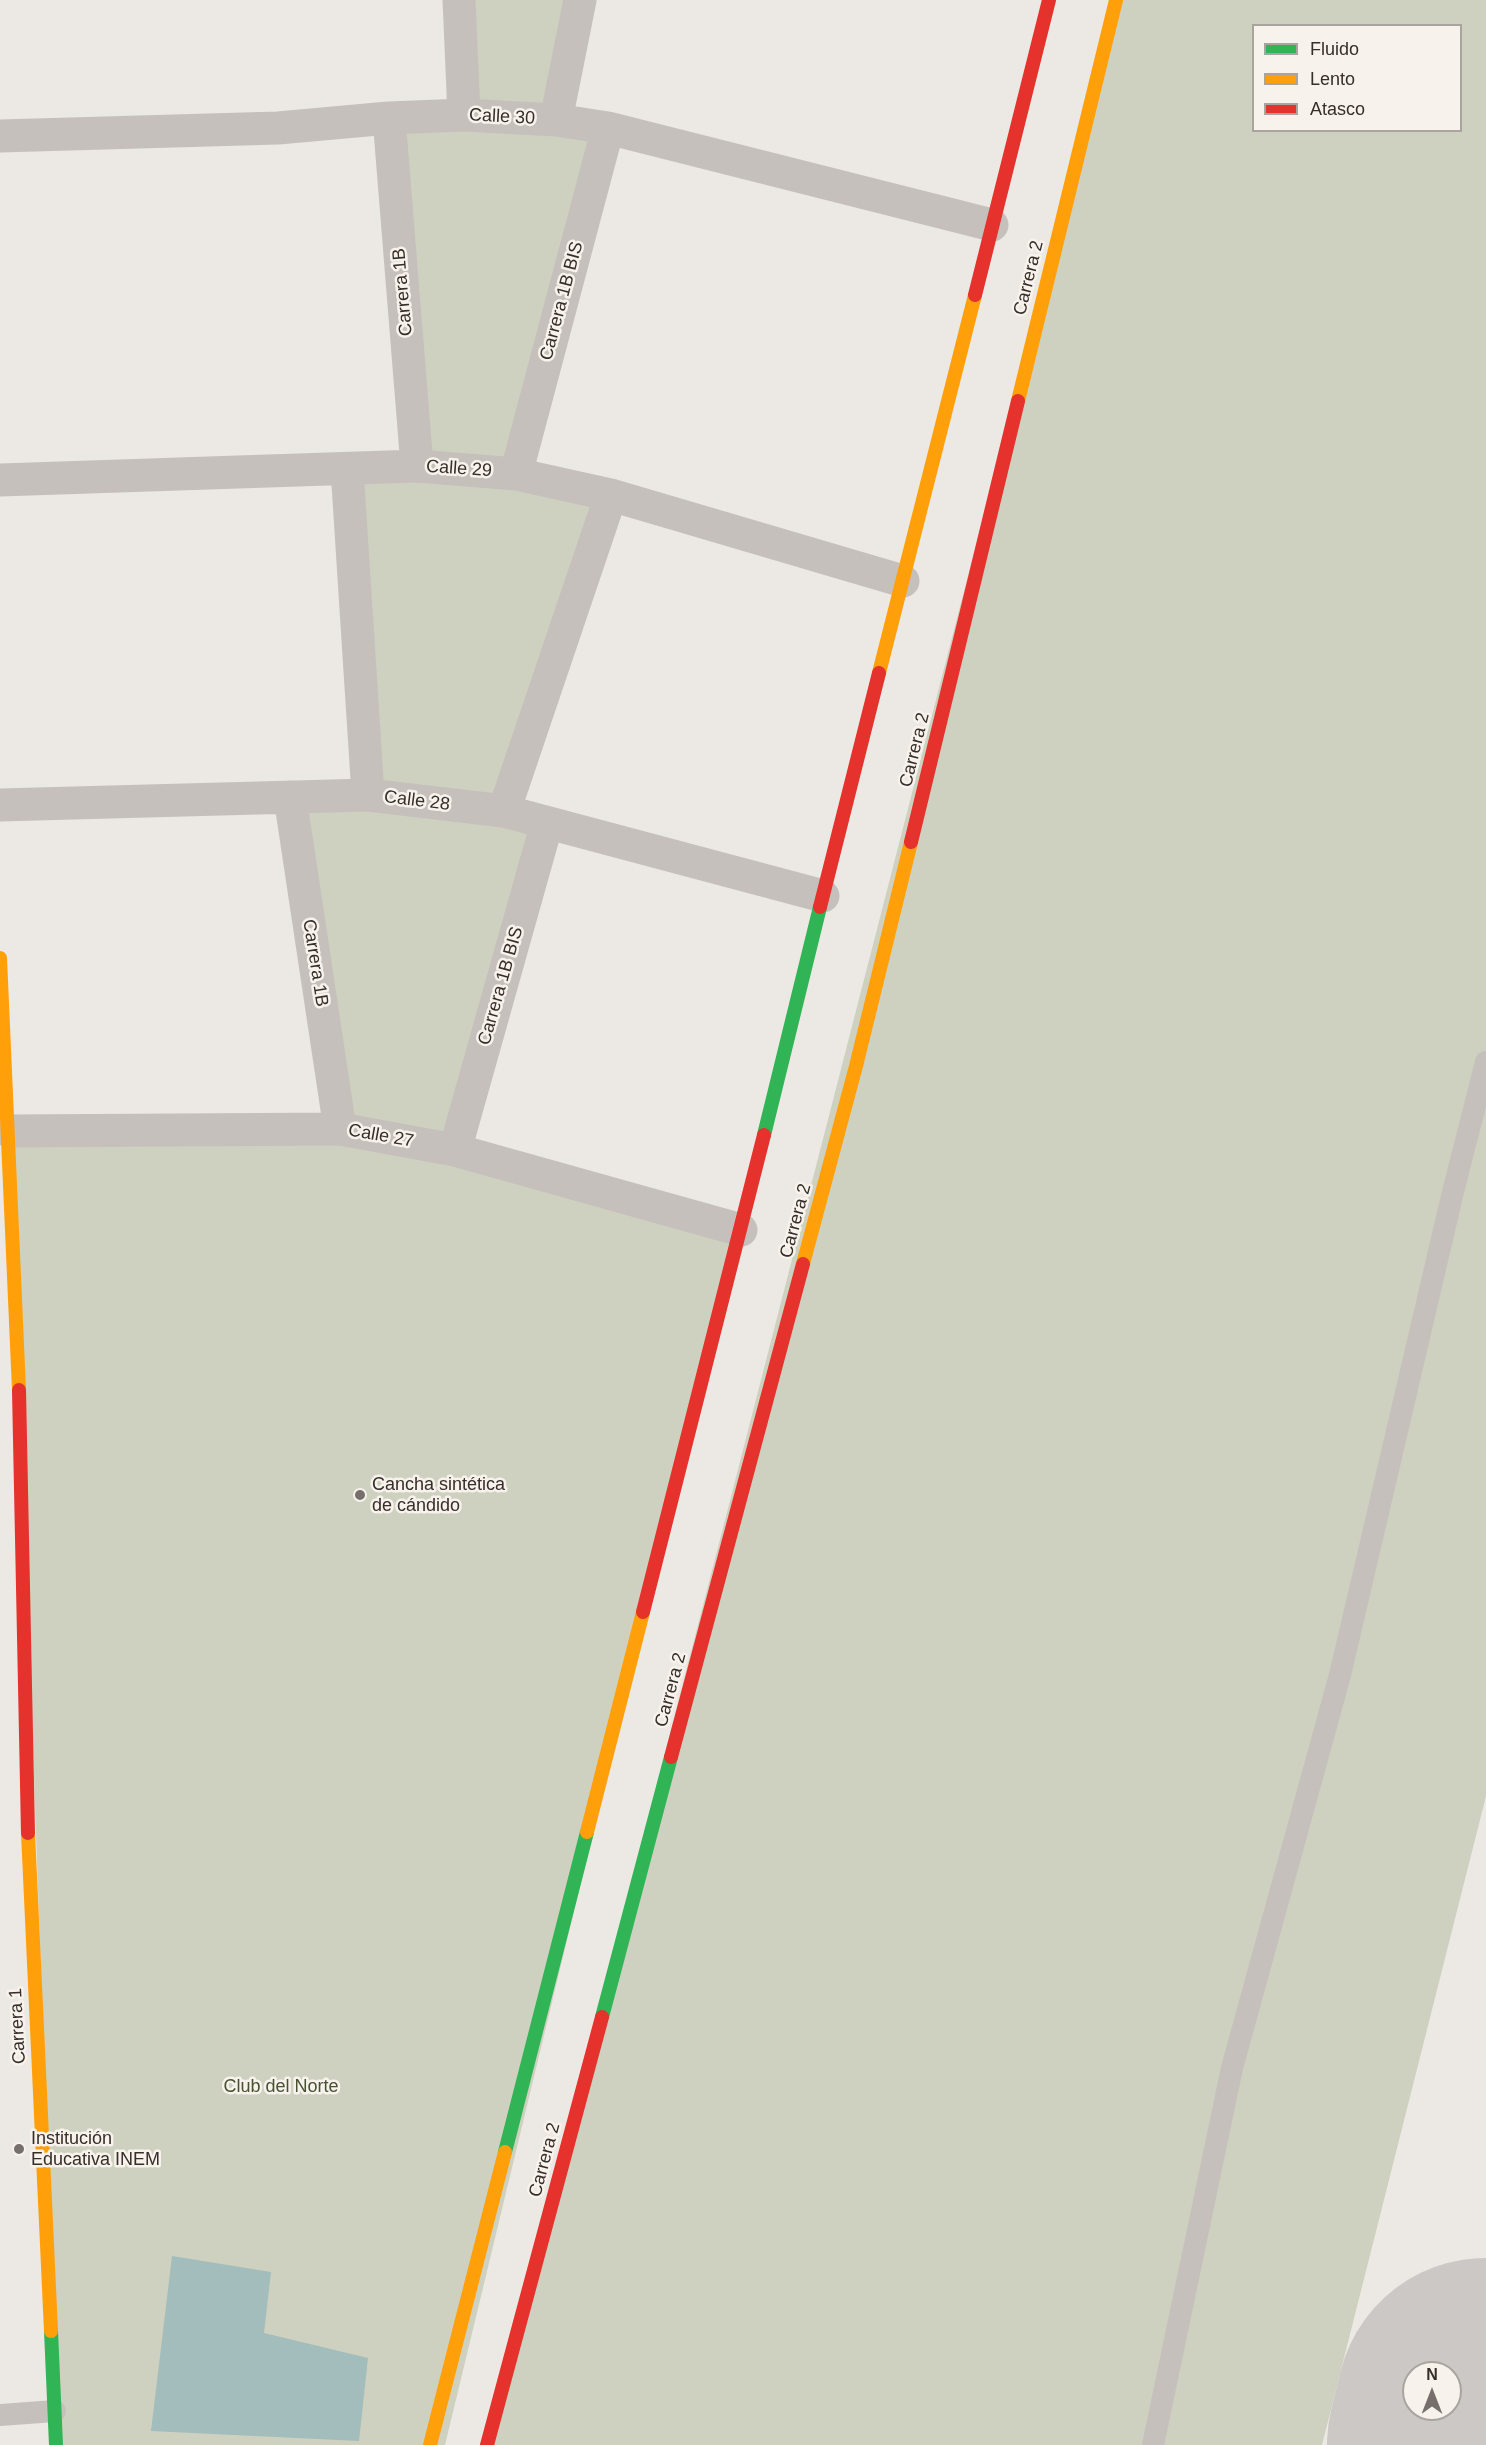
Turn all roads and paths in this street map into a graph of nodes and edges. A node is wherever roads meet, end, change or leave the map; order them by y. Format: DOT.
graph roads {
  1 [pos="459,0"];
  2 [pos="580,0"];
  3 [pos="1049,0"];
  4 [pos="1116,0"];
  5 [pos="464,115"];
  6 [pos="389,118"];
  7 [pos="556,120"];
  8 [pos="608,128"];
  9 [pos="0,136"];
  10 [pos="992,225"];
  11 [pos="417,466"];
  12 [pos="347,469"];
  13 [pos="516,474"];
  14 [pos="0,480"];
  15 [pos="611,495"];
  16 [pos="903,581"];
  17 [pos="368,795"];
  18 [pos="290,796"];
  19 [pos="0,805"];
  20 [pos="504,811"];
  21 [pos="547,823"];
  22 [pos="823,896"];
  23 [pos="0,958"];
  24 [pos="1486,1062"];
  25 [pos="340,1129"];
  26 [pos="9,1131"];
  27 [pos="455,1150"];
  28 [pos="741,1230"];
  29 [pos="8,1310"];
  30 [pos="55,2411"];
  31 [pos="0,2415"];
  32 [pos="56,2445"];
  33 [pos="430,2445"];
  34 [pos="487,2445"];
  35 [pos="1153,2445"];
  1 -- 5 [label="street"];
  2 -- 7 [label="street"];
  3 -- 10 [label="main road"];
  4 -- 34 [label="main road, Carrera 2"];
  5 -- 6 [label="street, Calle 30"];
  5 -- 7 [label="street, Calle 30"];
  6 -- 9 [label="street, Calle 30"];
  6 -- 11 [label="street, Carrera 1B"];
  7 -- 8 [label="street, Calle 30"];
  8 -- 10 [label="street, Calle 30"];
  8 -- 13 [label="street, Carrera 1B BIS"];
  10 -- 16 [label="main road"];
  11 -- 12 [label="street, Calle 29"];
  11 -- 13 [label="street, Calle 29"];
  12 -- 14 [label="street, Calle 29"];
  12 -- 17 [label="street"];
  13 -- 15 [label="street, Calle 29"];
  15 -- 16 [label="street, Calle 29"];
  15 -- 20 [label="street"];
  16 -- 22 [label="main road"];
  17 -- 18 [label="street, Calle 28"];
  17 -- 20 [label="street, Calle 28"];
  18 -- 19 [label="street, Calle 28"];
  18 -- 25 [label="street, Carrera 1B"];
  20 -- 21 [label="street, Calle 28"];
  21 -- 22 [label="street, Calle 28"];
  21 -- 27 [label="street, Carrera 1B BIS"];
  22 -- 28 [label="main road"];
  23 -- 26 [label="main road, Carrera 1"];
  24 -- 35 [label="lane"];
  25 -- 26 [label="street, Calle 27"];
  25 -- 27 [label="street, Calle 27"];
  26 -- 29 [label="main road, Carrera 1"];
  27 -- 28 [label="street, Calle 27"];
  28 -- 33 [label="main road"];
  29 -- 30 [label="main road, Carrera 1"];
  30 -- 31 [label="lane"];
  30 -- 32 [label="main road, Carrera 1"];
}
